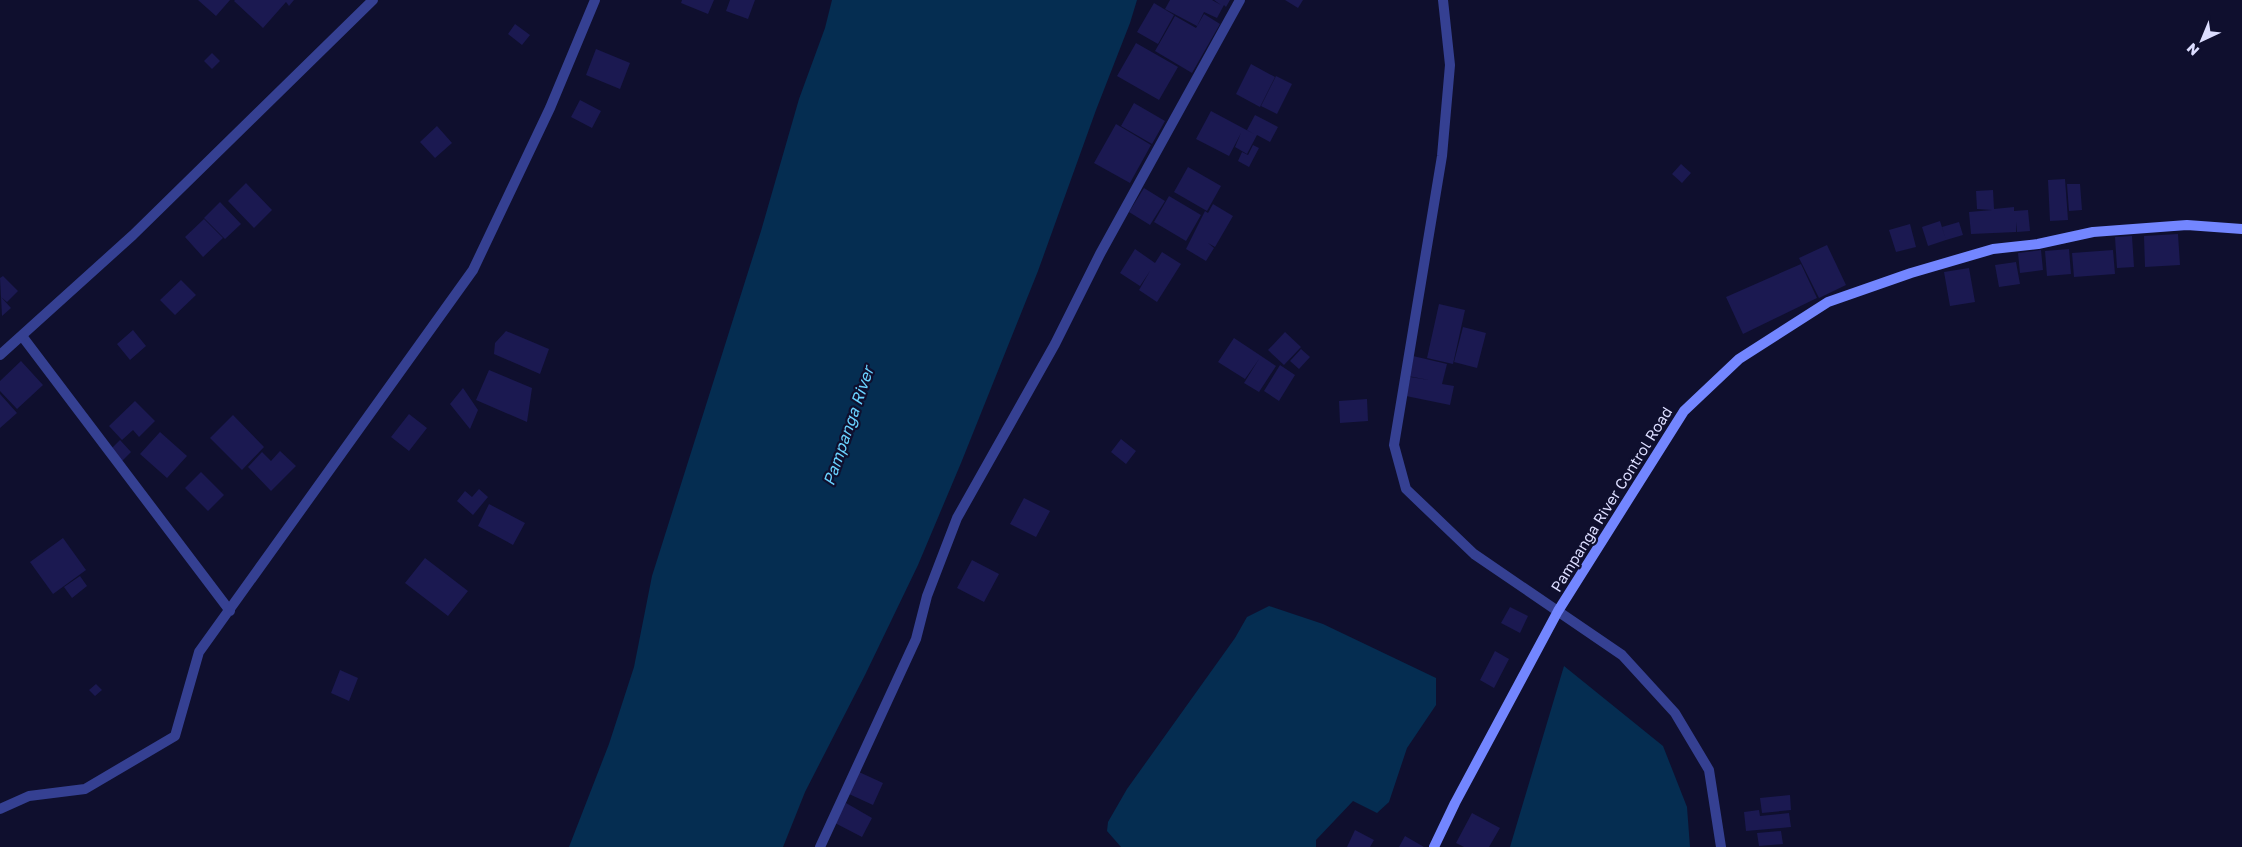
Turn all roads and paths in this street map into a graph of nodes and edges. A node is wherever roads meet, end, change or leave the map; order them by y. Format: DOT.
graph roads {
  1 [pos="374,0"];
  2 [pos="595,0"];
  3 [pos="1240,0"];
  4 [pos="1443,0"];
  5 [pos="2242,229"];
  6 [pos="22,336"];
  7 [pos="0,356"];
  8 [pos="230,611"];
  9 [pos="1558,611"];
  10 [pos="0,809"];
  11 [pos="820,847"];
  12 [pos="1434,847"];
  13 [pos="1721,847"];
  1 -- 6 [label="street"];
  2 -- 8 [label="street"];
  3 -- 11 [label="street"];
  4 -- 9 [label="street"];
  5 -- 9 [label="main road, Pampanga River Control Road"];
  6 -- 7 [label="street"];
  6 -- 8 [label="street"];
  8 -- 10 [label="street"];
  9 -- 12 [label="main road, Pampanga River Control Road"];
  9 -- 13 [label="street"];
}
